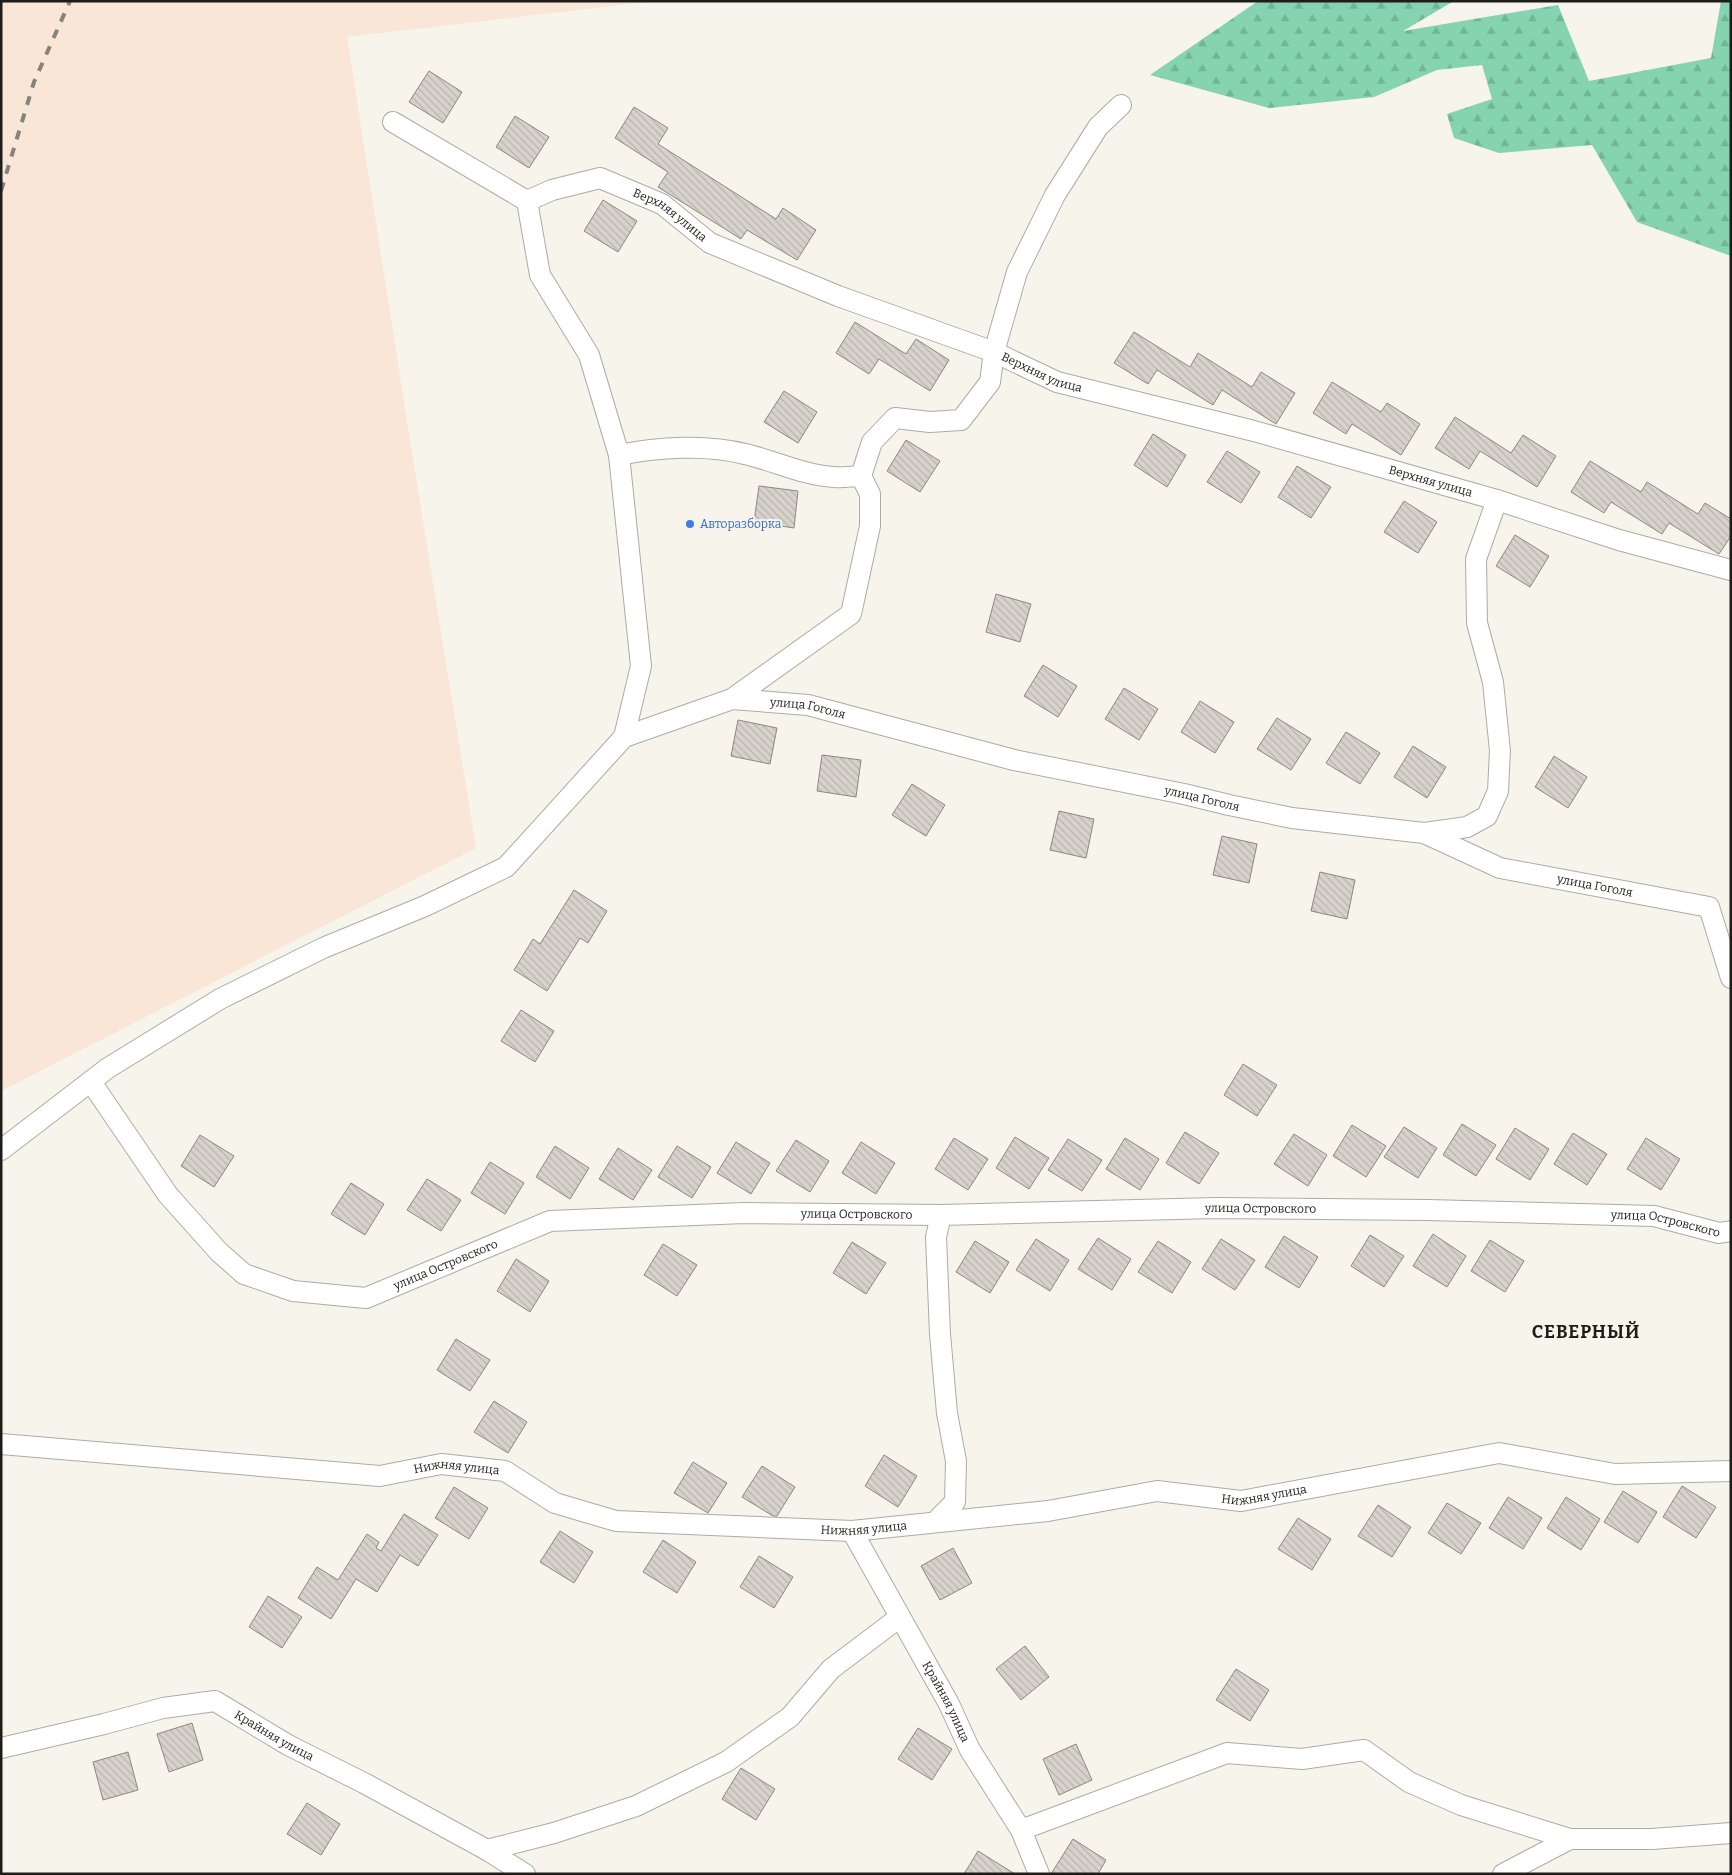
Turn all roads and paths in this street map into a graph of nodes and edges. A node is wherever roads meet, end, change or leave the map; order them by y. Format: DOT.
graph roads {
  1 [pos="1121,105"];
  2 [pos="393,122"];
  3 [pos="527,201"];
  4 [pos="994,352"];
  5 [pos="619,455"];
  6 [pos="861,476"];
  7 [pos="1497,500"];
  8 [pos="1731,570"];
  9 [pos="732,699"];
  10 [pos="624,736"];
  11 [pos="1424,833"];
  12 [pos="1731,978"];
  13 [pos="91,1082"];
  14 [pos="1,1150"];
  15 [pos="941,1215"];
  16 [pos="1731,1231"];
  17 [pos="1,1444"];
  18 [pos="1731,1471"];
  19 [pos="934,1522"];
  20 [pos="852,1531"];
  21 [pos="900,1617"];
  22 [pos="1,1748"];
  23 [pos="1021,1830"];
  24 [pos="1731,1833"];
  25 [pos="1570,1839"];
  26 [pos="487,1850"];
  27 [pos="525,1874"];
  28 [pos="1039,1874"];
  29 [pos="1503,1874"];
  1 -- 4 [label="street"];
  2 -- 3 [label="street"];
  3 -- 4 [label="street, Верхняя улица"];
  3 -- 5 [label="street"];
  4 -- 6 [label="street"];
  4 -- 7 [label="street, Верхняя улица"];
  5 -- 6 [label="street"];
  5 -- 10 [label="street"];
  6 -- 9 [label="street"];
  7 -- 8 [label="street, Верхняя улица"];
  7 -- 11 [label="street"];
  9 -- 10 [label="street, улица Гоголя"];
  9 -- 11 [label="street, улица Гоголя"];
  10 -- 13 [label="street"];
  11 -- 12 [label="street, улица Гоголя"];
  13 -- 14 [label="street"];
  13 -- 15 [label="street, улица Островского"];
  15 -- 16 [label="street, улица Островского"];
  15 -- 19 [label="street"];
  17 -- 20 [label="street, Нижняя улица"];
  18 -- 19 [label="street, Нижняя улица"];
  19 -- 20 [label="street, Нижняя улица"];
  20 -- 21 [label="street, Крайняя улица"];
  21 -- 23 [label="street, Крайняя улица"];
  21 -- 26 [label="street"];
  22 -- 26 [label="street, Крайняя улица"];
  23 -- 25 [label="street"];
  23 -- 28 [label="street, Крайняя улица"];
  24 -- 25 [label="street"];
  25 -- 29 [label="street"];
  26 -- 27 [label="street, Крайняя улица"];
}
